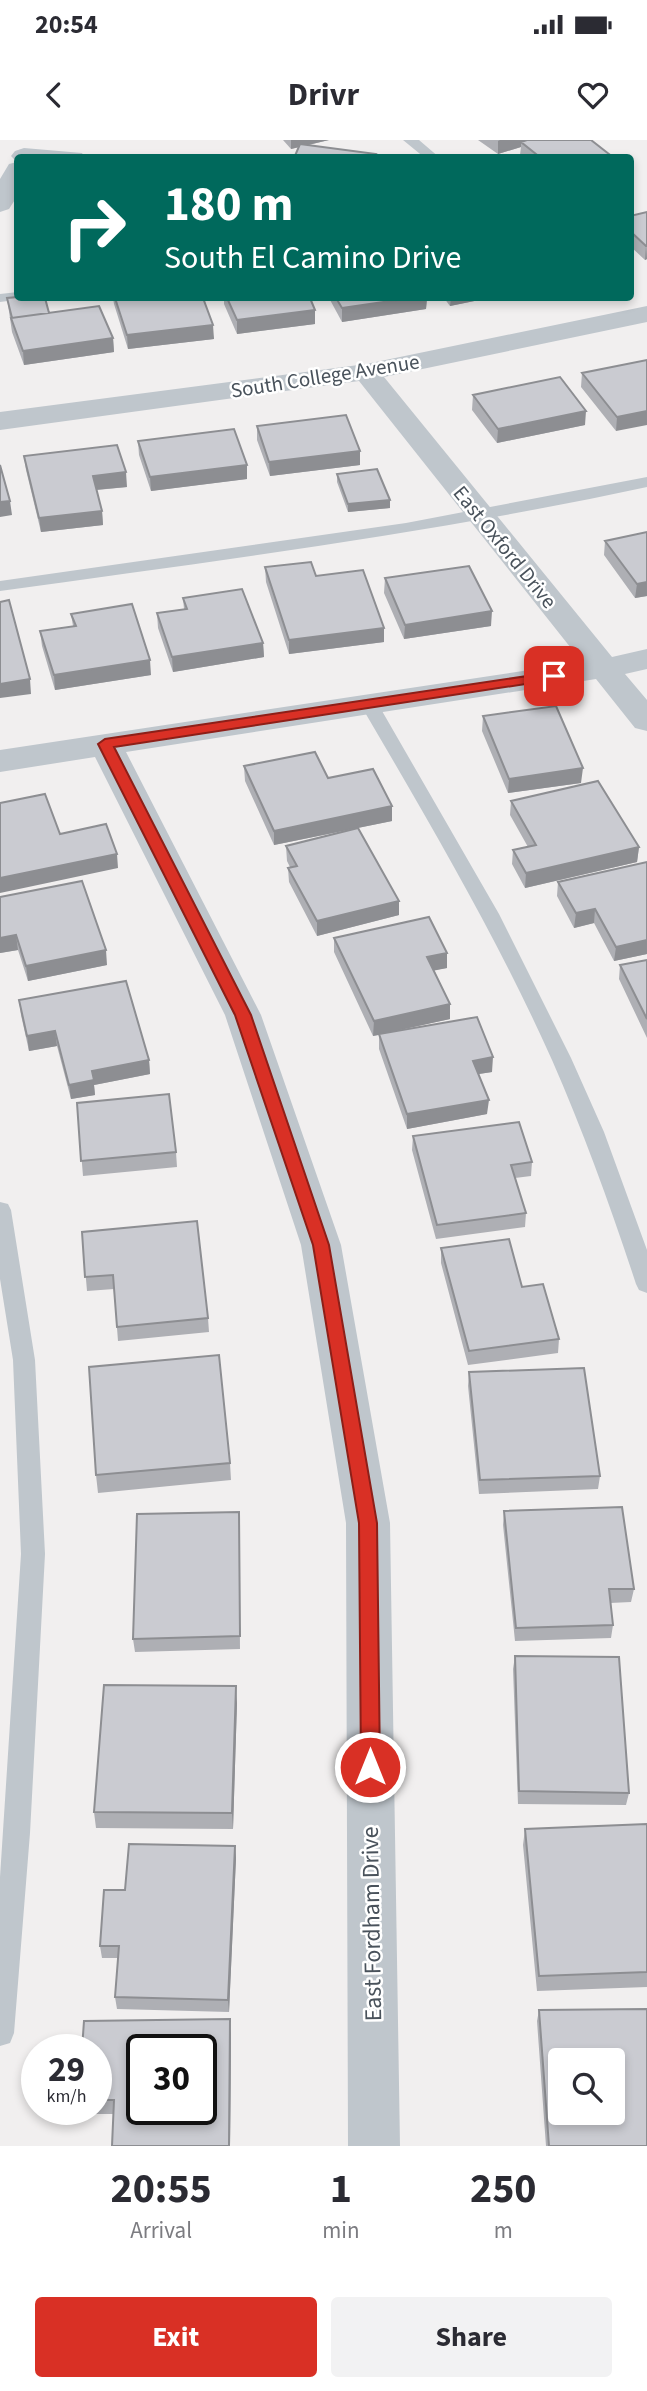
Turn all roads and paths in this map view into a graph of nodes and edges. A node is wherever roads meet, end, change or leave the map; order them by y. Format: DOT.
graph roads {
  1 [pos="410,140"];
  2 [pos="429,154"];
  3 [pos="14,173"];
  4 [pos="0,204"];
  5 [pos="647,314"];
  6 [pos="366,372"];
  7 [pos="0,422"];
  8 [pos="647,482"];
  9 [pos="479,516"];
  10 [pos="0,586"];
  11 [pos="647,659"];
  12 [pos="606,668"];
  13 [pos="369,704"];
  14 [pos="647,721"];
  15 [pos="105,744"];
  16 [pos="0,761"];
  17 [pos="0,1210"];
  18 [pos="647,1284"];
  19 [pos="0,2033"];
  20 [pos="374,2146"];
  1 -- 2 [label="lane"];
  3 -- 4 [label="street"];
  5 -- 6 [label="street, South College Avenue"];
  6 -- 7 [label="street, South College Avenue"];
  6 -- 9 [label="street, East Oxford Drive"];
  8 -- 9 [label="lane"];
  9 -- 10 [label="lane"];
  9 -- 12 [label="street, East Oxford Drive"];
  11 -- 12 [label="street"];
  12 -- 13 [label="street"];
  12 -- 14 [label="street, East Oxford Drive"];
  13 -- 15 [label="street"];
  13 -- 18 [label="lane"];
  15 -- 16 [label="street"];
  15 -- 20 [label="street, East Fordham Drive"];
  17 -- 19 [label="lane"];
}
